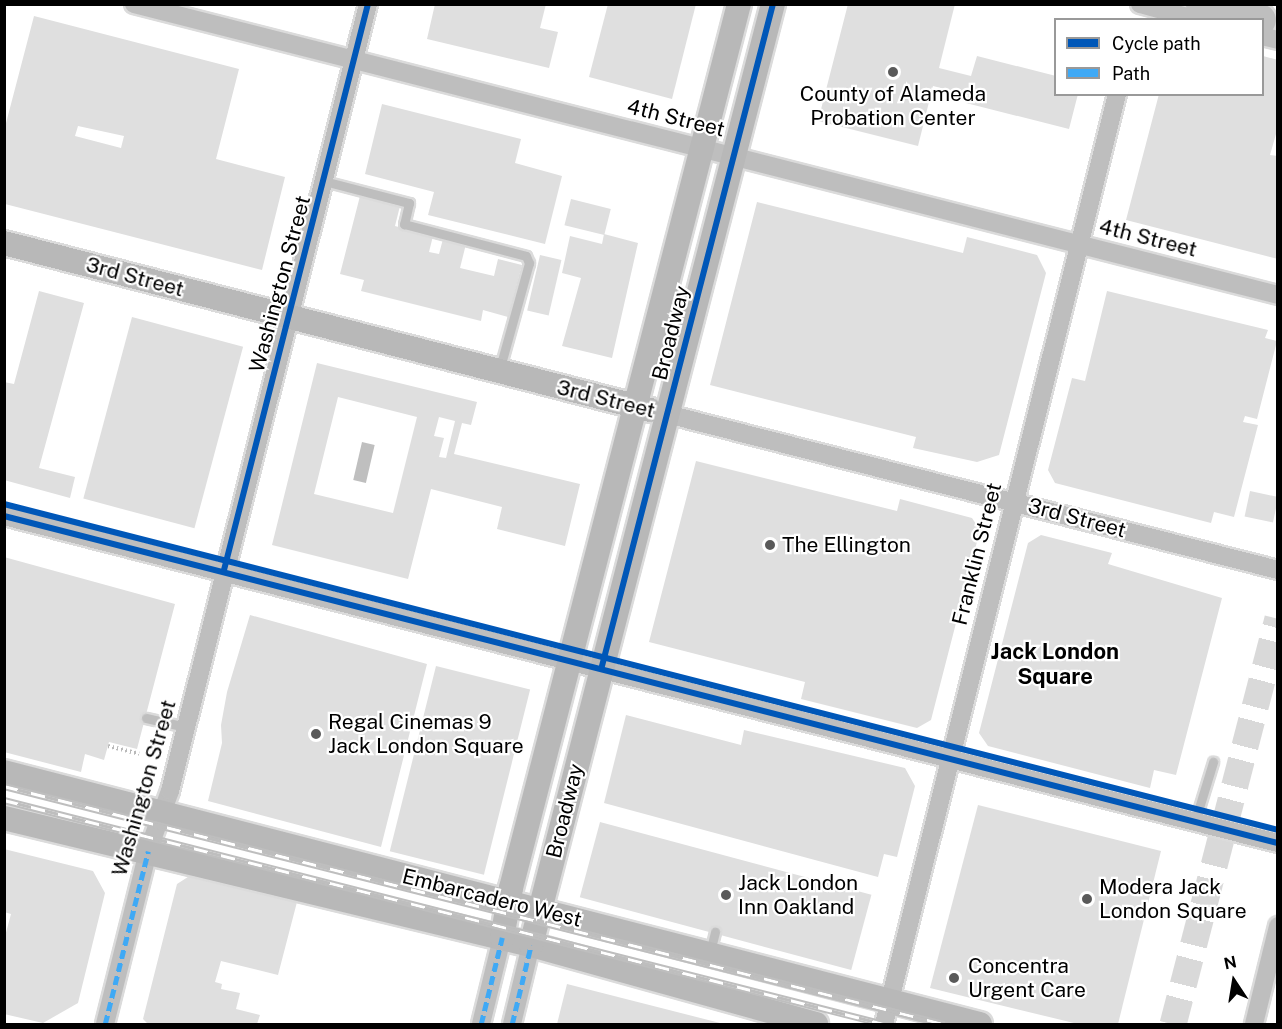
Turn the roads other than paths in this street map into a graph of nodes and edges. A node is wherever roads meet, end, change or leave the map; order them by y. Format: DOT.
graph roads {
  1 [pos="134,4"];
  2 [pos="368,4"];
  3 [pos="739,4"];
  4 [pos="773,4"];
  5 [pos="1139,4"];
  6 [pos="1202,4"];
  7 [pos="1237,4"];
  8 [pos="1278,15"];
  9 [pos="1191,18"];
  10 [pos="1254,18"];
  11 [pos="354,60"];
  12 [pos="1116,96"];
  13 [pos="702,147"];
  14 [pos="733,155"];
  15 [pos="324,181"];
  16 [pos="4,243"];
  17 [pos="1079,244"];
  18 [pos="1278,295"];
  19 [pos="288,317"];
  20 [pos="499,371"];
  21 [pos="635,406"];
  22 [pos="667,414"];
  23 [pos="1014,502"];
  24 [pos="4,516"];
  25 [pos="1278,570"];
  26 [pos="224,573"];
  27 [pos="570,661"];
  28 [pos="601,669"];
  29 [pos="146,718"];
  30 [pos="186,727"];
  31 [pos="948,759"];
  32 [pos="1213,762"];
  33 [pos="4,772"];
  34 [pos="164,814"];
  35 [pos="4,818"];
  36 [pos="1195,821"];
  37 [pos="1278,843"];
  38 [pos="148,851"];
  39 [pos="509,902"];
  40 [pos="540,910"];
  41 [pos="1278,926"];
  42 [pos="502,938"];
  43 [pos="531,945"];
  44 [pos="887,1013"];
  45 [pos="105,1024"];
  46 [pos="481,1024"];
  47 [pos="512,1024"];
  48 [pos="816,1024"];
  49 [pos="980,1024"];
  50 [pos="1254,1024"];
  1 -- 11 [label="street, 4th Street"];
  2 -- 11 [label="street, Washington Street"];
  3 -- 13 [label="street, Broadway"];
  4 -- 14 [label="street, Broadway"];
  5 -- 9 [label="street"];
  6 -- 10 [label="highway"];
  7 -- 8 [label="street"];
  11 -- 13 [label="street, 4th Street"];
  11 -- 15 [label="street, Washington Street"];
  12 -- 17 [label="street, Franklin Street"];
  13 -- 14 [label="street, 4th Street"];
  13 -- 21 [label="street, Broadway"];
  14 -- 17 [label="street, 4th Street"];
  14 -- 22 [label="street, Broadway"];
  15 -- 19 [label="street, Washington Street"];
  15 -- 20 [label="lane"];
  16 -- 19 [label="street, 3rd Street"];
  17 -- 18 [label="street, 4th Street"];
  17 -- 23 [label="street, Franklin Street"];
  19 -- 20 [label="street, 3rd Street"];
  19 -- 26 [label="street, Washington Street"];
  20 -- 21 [label="street, 3rd Street"];
  21 -- 22 [label="street, 3rd Street"];
  21 -- 27 [label="street, Broadway"];
  22 -- 23 [label="street, 3rd Street"];
  22 -- 28 [label="street, Broadway"];
  23 -- 25 [label="street, 3rd Street"];
  23 -- 31 [label="street, Franklin Street"];
  24 -- 26 [label="street"];
  26 -- 27 [label="street"];
  26 -- 30 [label="street, Washington Street"];
  27 -- 28 [label="street"];
  27 -- 39 [label="street, Broadway"];
  28 -- 31 [label="street"];
  28 -- 40 [label="street, Broadway"];
  29 -- 30 [label="lane"];
  30 -- 34 [label="street, Washington Street"];
  31 -- 36 [label="street"];
  31 -- 44 [label="street, Franklin Street"];
  32 -- 36 [label="lane"];
  33 -- 34 [label="street, Embarcadero West"];
  34 -- 38 [label="street, Washington Street"];
  34 -- 39 [label="street, Embarcadero West"];
  35 -- 38 [label="street, Embarcadero West"];
  36 -- 37 [label="street"];
  38 -- 42 [label="street, Embarcadero West"];
  38 -- 45 [label="street, Washington Street"];
  39 -- 40 [label="street, Embarcadero West"];
  39 -- 42 [label="street, Broadway"];
  40 -- 43 [label="street, Broadway"];
  40 -- 44 [label="street, Embarcadero West"];
  41 -- 50 [label="street"];
  42 -- 43 [label="street, Embarcadero West"];
  42 -- 46 [label="street, Broadway"];
  43 -- 47 [label="street, Broadway"];
  43 -- 48 [label="street, Embarcadero West"];
  44 -- 49 [label="street, Embarcadero West"];
}
